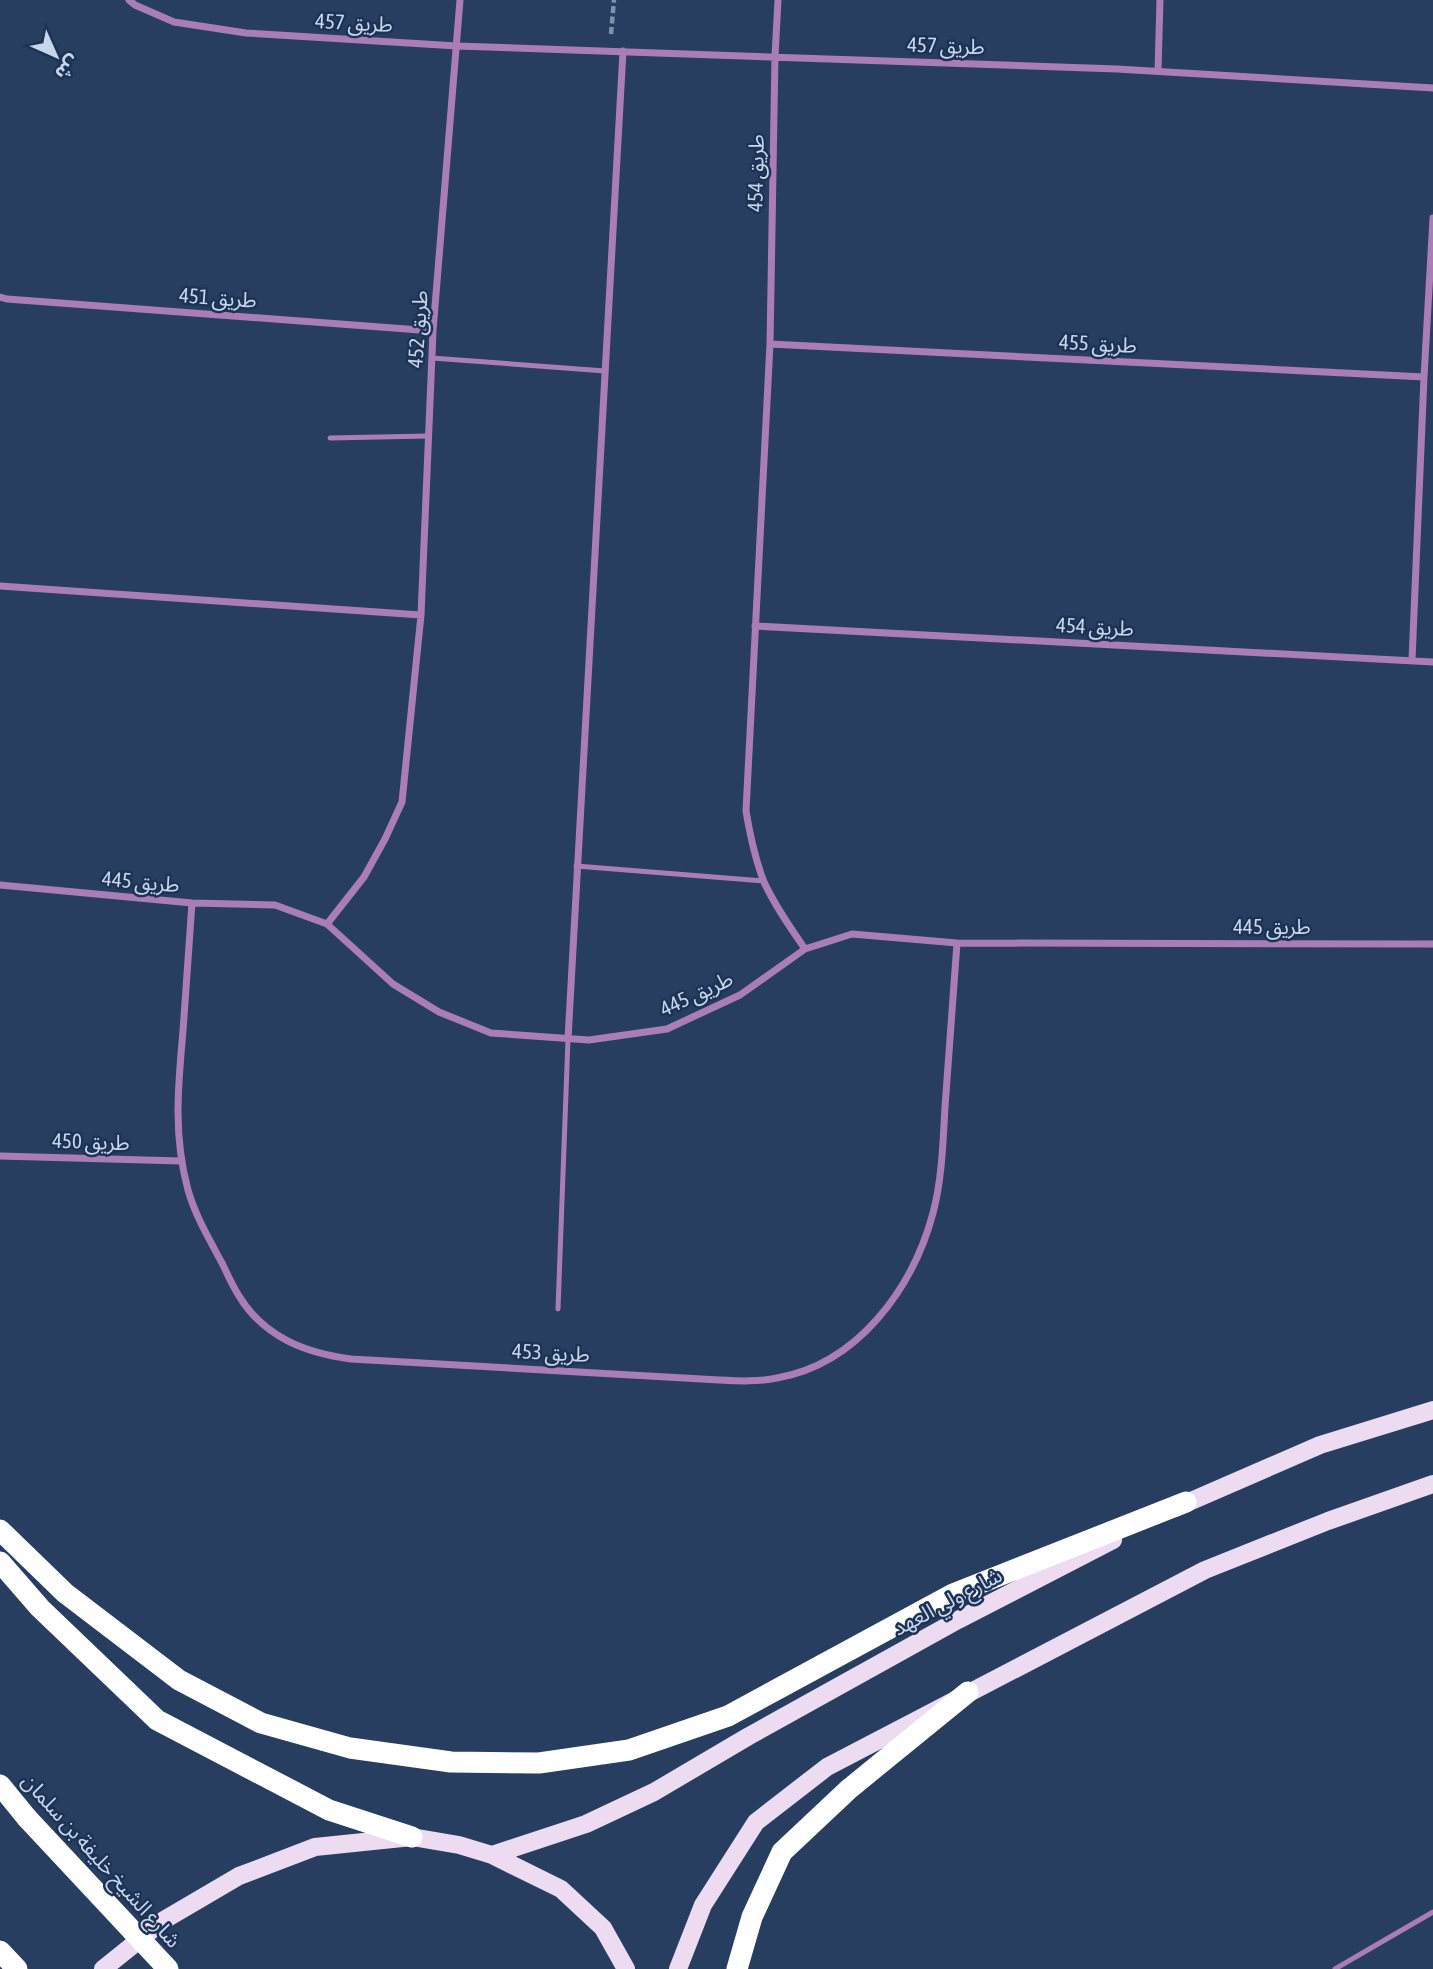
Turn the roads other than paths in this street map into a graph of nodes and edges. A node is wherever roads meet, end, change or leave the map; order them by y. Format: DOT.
graph roads {
  1 [pos="129,0"];
  2 [pos="460,0"];
  3 [pos="778,0"];
  4 [pos="1160,0"];
  5 [pos="457,46"];
  6 [pos="622,51"];
  7 [pos="775,55"];
  8 [pos="1158,71"];
  9 [pos="1433,88"];
  10 [pos="1433,218"];
  11 [pos="0,297"];
  12 [pos="433,331"];
  13 [pos="770,344"];
  14 [pos="432,358"];
  15 [pos="605,371"];
  16 [pos="1424,377"];
  17 [pos="428,436"];
  18 [pos="330,438"];
  19 [pos="0,586"];
  20 [pos="421,615"];
  21 [pos="755,626"];
  22 [pos="1412,660"];
  23 [pos="1433,662"];
  24 [pos="576,866"];
  25 [pos="764,881"];
  26 [pos="0,885"];
  27 [pos="192,903"];
  28 [pos="327,924"];
  29 [pos="957,943"];
  30 [pos="1433,944"];
  31 [pos="805,949"];
  32 [pos="568,1039"];
  33 [pos="0,1156"];
  34 [pos="181,1161"];
  35 [pos="558,1309"];
  36 [pos="1433,1410"];
  37 [pos="1433,1484"];
  38 [pos="1186,1502"];
  39 [pos="0,1530"];
  40 [pos="0,1562"];
  41 [pos="968,1692"];
  42 [pos="0,1785"];
  43 [pos="412,1837"];
  44 [pos="492,1854"];
  45 [pos="1433,1912"];
  46 [pos="0,1951"];
  47 [pos="17,1969"];
  48 [pos="103,1969"];
  49 [pos="168,1969"];
  50 [pos="626,1969"];
  51 [pos="678,1969"];
  52 [pos="737,1969"];
  53 [pos="1335,1969"];
  1 -- 5 [label="street, طريق 457"];
  2 -- 5 [label="street"];
  3 -- 7 [label="street, طريق 454"];
  4 -- 8 [label="street"];
  5 -- 6 [label="street, طريق 457"];
  5 -- 12 [label="street, طريق 452"];
  6 -- 7 [label="street, طريق 457"];
  6 -- 15 [label="street"];
  7 -- 8 [label="street, طريق 457"];
  7 -- 13 [label="street, طريق 454"];
  8 -- 9 [label="street, طريق 457"];
  10 -- 16 [label="street"];
  11 -- 12 [label="street, طريق 451"];
  12 -- 14 [label="street, طريق 452"];
  13 -- 16 [label="street, طريق 455"];
  13 -- 21 [label="street, طريق 454"];
  14 -- 15 [label="lane"];
  14 -- 17 [label="street, طريق 452"];
  15 -- 24 [label="street"];
  16 -- 22 [label="street"];
  17 -- 18 [label="lane"];
  17 -- 20 [label="street, طريق 452"];
  19 -- 20 [label="street"];
  20 -- 28 [label="street, طريق 452"];
  21 -- 22 [label="street, طريق 454"];
  21 -- 25 [label="street, طريق 454"];
  22 -- 23 [label="street, طريق 454"];
  24 -- 25 [label="lane"];
  24 -- 32 [label="street"];
  25 -- 31 [label="street, طريق 454"];
  26 -- 27 [label="street, طريق 445"];
  27 -- 28 [label="street, طريق 445"];
  27 -- 34 [label="street, طريق 453"];
  28 -- 32 [label="street, طريق 445"];
  29 -- 30 [label="street, طريق 445"];
  29 -- 31 [label="street, طريق 445"];
  29 -- 34 [label="street, طريق 453"];
  31 -- 32 [label="street, طريق 445"];
  32 -- 35 [label="lane"];
  33 -- 34 [label="street, طريق 450"];
  36 -- 38 [label="main road, شارع ولي العهد"];
  37 -- 41 [label="main road"];
  38 -- 39 [label="highway"];
  38 -- 44 [label="main road, شارع ولي العهد"];
  40 -- 43 [label="highway"];
  41 -- 51 [label="main road"];
  41 -- 52 [label="highway"];
  42 -- 49 [label="highway, شارع الشيخ خليفة بن سلمان, bridge"];
  43 -- 44 [label="main road"];
  43 -- 48 [label="main road"];
  44 -- 50 [label="main road"];
  45 -- 53 [label="lane"];
  46 -- 47 [label="highway"];
}
